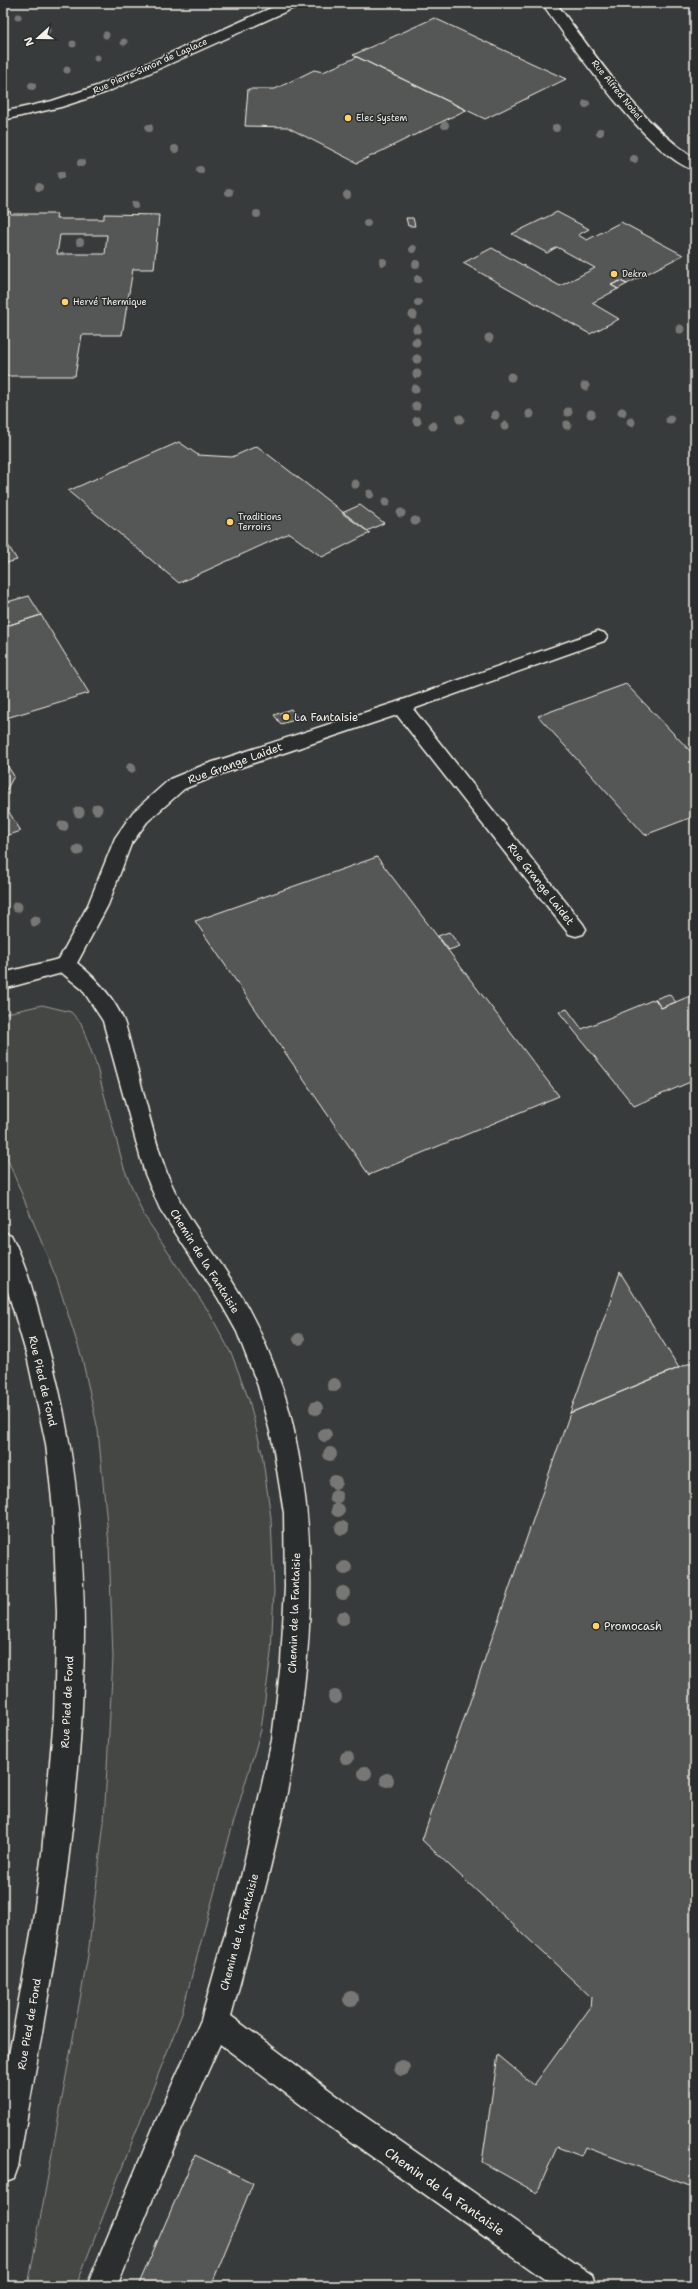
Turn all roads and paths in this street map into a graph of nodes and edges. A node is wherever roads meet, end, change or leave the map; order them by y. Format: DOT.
graph roads {
  1 [pos="293,3"];
  2 [pos="549,3"];
  3 [pos="3,116"];
  4 [pos="695,166"];
  5 [pos="598,636"];
  6 [pos="401,707"];
  7 [pos="576,929"];
  8 [pos="66,965"];
  9 [pos="3,981"];
  10 [pos="3,1241"];
  11 [pos="215,2022"];
  12 [pos="3,2167"];
  13 [pos="102,2286"];
  14 [pos="581,2286"];
  1 -- 3 [label="street, Rue Pierre-Simon de Laplace"];
  2 -- 4 [label="street, Rue Alfred Nobel"];
  5 -- 6 [label="street, Rue Grange Laidet"];
  6 -- 7 [label="street, Rue Grange Laidet"];
  6 -- 8 [label="street, Rue Grange Laidet"];
  8 -- 9 [label="street"];
  8 -- 11 [label="street, Chemin de la Fantaisie"];
  10 -- 12 [label="street, Rue Pied de Fond"];
  11 -- 13 [label="street, Chemin de la Fantaisie"];
  11 -- 14 [label="street, Chemin de la Fantaisie"];
}
